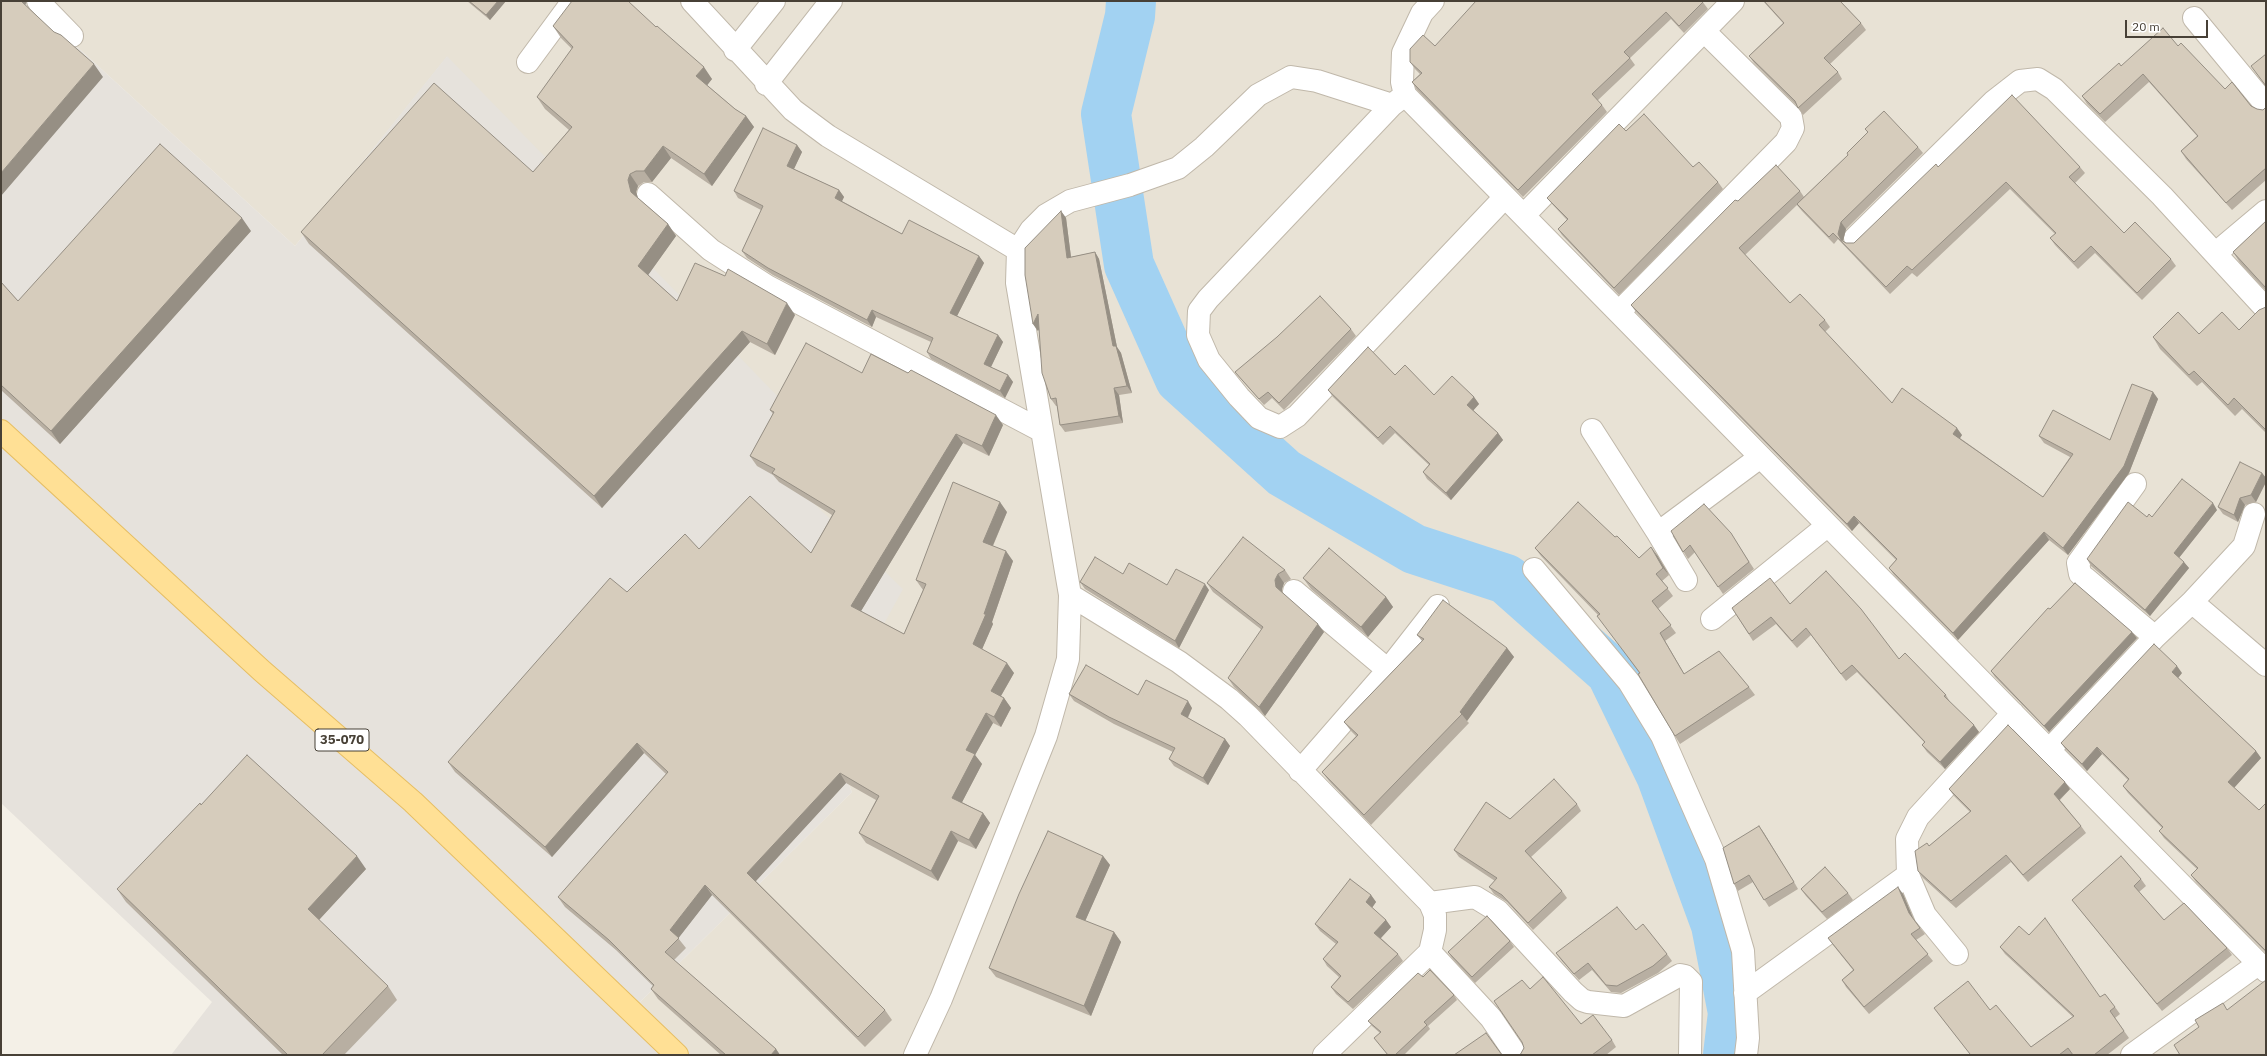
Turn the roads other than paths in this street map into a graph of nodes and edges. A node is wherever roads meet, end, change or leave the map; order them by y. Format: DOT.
graph roads {
  1 [pos="573,1"];
  2 [pos="692,1"];
  3 [pos="774,1"];
  4 [pos="831,1"];
  5 [pos="1433,1"];
  6 [pos="1733,1"];
  7 [pos="41,2"];
  8 [pos="2194,18"];
  9 [pos="1705,32"];
  10 [pos="72,36"];
  11 [pos="735,50"];
  12 [pos="528,62"];
  13 [pos="766,84"];
  14 [pos="1399,100"];
  15 [pos="2266,105"];
  16 [pos="648,194"];
  17 [pos="1505,197"];
  18 [pos="2266,211"];
  19 [pos="1524,215"];
  20 [pos="1855,238"];
  21 [pos="1018,250"];
  22 [pos="2216,253"];
  23 [pos="2266,309"];
  24 [pos="1619,312"];
  25 [pos="1592,430"];
  26 [pos="1,431"];
  27 [pos="1042,431"];
  28 [pos="1759,458"];
  29 [pos="2135,484"];
  30 [pos="2254,514"];
  31 [pos="1827,526"];
  32 [pos="1658,533"];
  33 [pos="1534,569"];
  34 [pos="1686,580"];
  35 [pos="1294,591"];
  36 [pos="1070,596"];
  37 [pos="2192,602"];
  38 [pos="1438,606"];
  39 [pos="1712,619"];
  40 [pos="2155,637"];
  41 [pos="2266,665"];
  42 [pos="1388,670"];
  43 [pos="2013,713"];
  44 [pos="2048,750"];
  45 [pos="1300,771"];
  46 [pos="1908,875"];
  47 [pos="1430,903"];
  48 [pos="1430,952"];
  49 [pos="1957,954"];
  50 [pos="2262,968"];
  51 [pos="1746,993"];
  52 [pos="677,1055"];
  53 [pos="915,1055"];
  54 [pos="1324,1055"];
  55 [pos="1516,1055"];
  56 [pos="1690,1055"];
  57 [pos="1746,1055"];
  58 [pos="2132,1055"];
  1 -- 12 [label="street"];
  2 -- 11 [label="street"];
  3 -- 11 [label="street"];
  4 -- 13 [label="street"];
  5 -- 14 [label="street"];
  6 -- 9 [label="street"];
  7 -- 10 [label="street"];
  8 -- 15 [label="street"];
  9 -- 19 [label="street"];
  9 -- 24 [label="street"];
  11 -- 13 [label="street"];
  13 -- 21 [label="street"];
  14 -- 17 [label="street"];
  14 -- 17 [label="street"];
  14 -- 21 [label="street"];
  16 -- 27 [label="street"];
  17 -- 19 [label="street"];
  18 -- 22 [label="street"];
  19 -- 24 [label="street"];
  20 -- 22 [label="street"];
  21 -- 27 [label="street"];
  22 -- 23 [label="street"];
  24 -- 28 [label="street"];
  25 -- 32 [label="street"];
  26 -- 52 [label="main road, 35-070"];
  27 -- 36 [label="street"];
  28 -- 31 [label="street"];
  28 -- 32 [label="street"];
  29 -- 40 [label="street"];
  30 -- 37 [label="street"];
  31 -- 39 [label="street"];
  31 -- 43 [label="street"];
  32 -- 34 [label="street"];
  33 -- 51 [label="street"];
  35 -- 42 [label="street"];
  36 -- 45 [label="street"];
  36 -- 53 [label="street"];
  37 -- 40 [label="street"];
  37 -- 41 [label="street"];
  38 -- 42 [label="street"];
  40 -- 44 [label="street"];
  42 -- 45 [label="street"];
  43 -- 44 [label="street"];
  43 -- 46 [label="street"];
  44 -- 50 [label="street"];
  45 -- 47 [label="street"];
  46 -- 49 [label="street"];
  46 -- 51 [label="street"];
  47 -- 48 [label="street"];
  47 -- 56 [label="street"];
  48 -- 54 [label="street"];
  48 -- 55 [label="street"];
  50 -- 58 [label="street"];
  51 -- 57 [label="street"];
}
